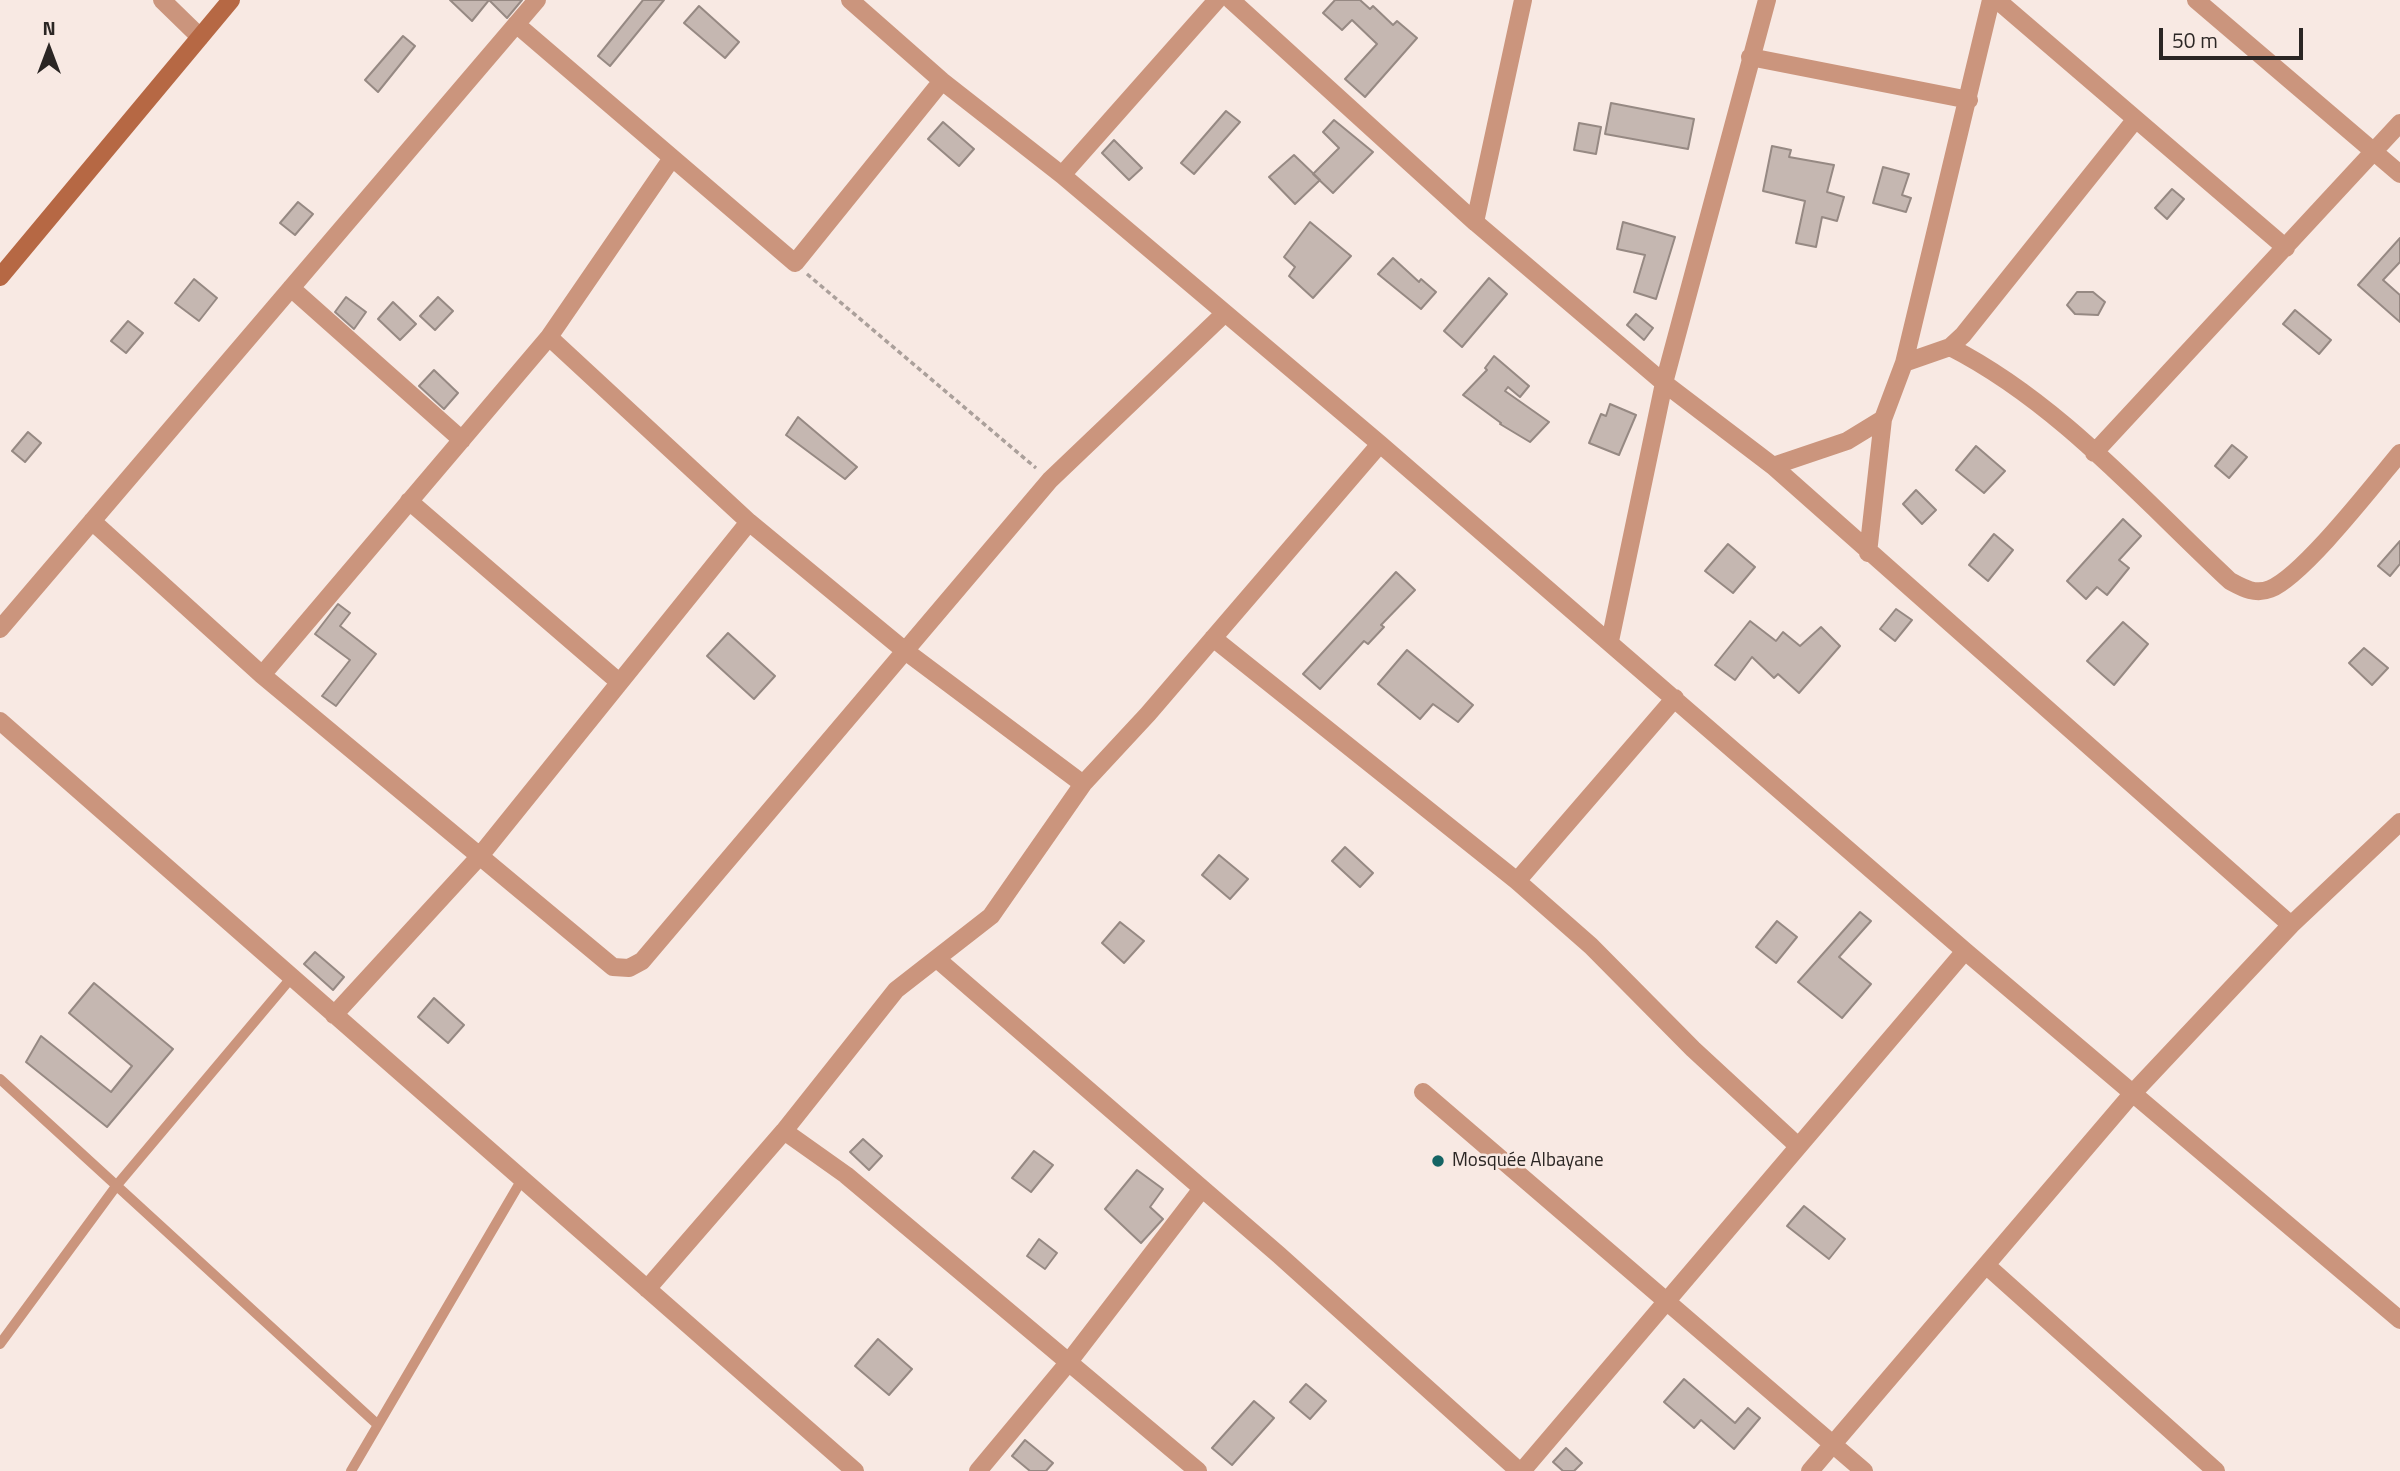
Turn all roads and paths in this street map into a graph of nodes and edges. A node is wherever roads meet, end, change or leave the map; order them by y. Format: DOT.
graph roads {
  1 [pos="162,0"];
  2 [pos="231,0"];
  3 [pos="537,0"];
  4 [pos="850,0"];
  5 [pos="1217,0"];
  6 [pos="1231,0"];
  7 [pos="1523,0"];
  8 [pos="1767,0"];
  9 [pos="1991,0"];
  10 [pos="1997,0"];
  11 [pos="2196,0"];
  12 [pos="516,24"];
  13 [pos="200,37"];
  14 [pos="1751,57"];
  15 [pos="942,81"];
  16 [pos="1969,100"];
  17 [pos="2135,120"];
  18 [pos="2400,123"];
  19 [pos="2374,152"];
  20 [pos="672,158"];
  21 [pos="2400,174"];
  22 [pos="1062,175"];
  23 [pos="1475,222"];
  24 [pos="2286,248"];
  25 [pos="795,263"];
  26 [pos="0,277"];
  27 [pos="291,288"];
  28 [pos="1225,313"];
  29 [pos="549,337"];
  30 [pos="1950,347"];
  31 [pos="1904,363"];
  32 [pos="1664,383"];
  33 [pos="1883,419"];
  34 [pos="462,440"];
  35 [pos="1380,444"];
  36 [pos="2094,453"];
  37 [pos="2400,453"];
  38 [pos="1773,466"];
  39 [pos="1050,480"];
  40 [pos="409,501"];
  41 [pos="92,521"];
  42 [pos="749,522"];
  43 [pos="1868,553"];
  44 [pos="0,629"];
  45 [pos="1213,638"];
  46 [pos="1610,641"];
  47 [pos="904,650"];
  48 [pos="262,675"];
  49 [pos="619,682"];
  50 [pos="1675,698"];
  51 [pos="0,721"];
  52 [pos="1083,784"];
  53 [pos="2400,822"];
  54 [pos="478,856"];
  55 [pos="1517,881"];
  56 [pos="2291,925"];
  57 [pos="1965,951"];
  58 [pos="937,959"];
  59 [pos="292,977"];
  60 [pos="334,1015"];
  61 [pos="0,1079"];
  62 [pos="1423,1092"];
  63 [pos="2132,1094"];
  64 [pos="784,1131"];
  65 [pos="1798,1146"];
  66 [pos="521,1181"];
  67 [pos="117,1185"];
  68 [pos="1201,1190"];
  69 [pos="1986,1265"];
  70 [pos="647,1289"];
  71 [pos="1667,1301"];
  72 [pos="2400,1320"];
  73 [pos="0,1344"];
  74 [pos="1068,1363"];
  75 [pos="379,1425"];
  76 [pos="1833,1444"];
  77 [pos="351,1471"];
  78 [pos="855,1471"];
  79 [pos="978,1471"];
  80 [pos="1198,1471"];
  81 [pos="1521,1471"];
  82 [pos="1810,1471"];
  83 [pos="1864,1471"];
  84 [pos="2216,1471"];
  1 -- 13 [label="street"];
  2 -- 13 [label="street"];
  3 -- 12 [label="street"];
  4 -- 15 [label="street"];
  5 -- 22 [label="street"];
  6 -- 23 [label="street"];
  7 -- 23 [label="street"];
  8 -- 14 [label="street"];
  9 -- 16 [label="street"];
  10 -- 17 [label="street"];
  11 -- 19 [label="street"];
  12 -- 20 [label="street"];
  12 -- 27 [label="street"];
  13 -- 26 [label="street"];
  14 -- 16 [label="street"];
  14 -- 32 [label="street"];
  15 -- 22 [label="street"];
  15 -- 25 [label="street"];
  16 -- 31 [label="street"];
  17 -- 24 [label="street"];
  17 -- 30 [label="street"];
  18 -- 19 [label="street"];
  19 -- 21 [label="street"];
  19 -- 24 [label="street"];
  20 -- 25 [label="street"];
  20 -- 29 [label="street"];
  22 -- 28 [label="street"];
  23 -- 32 [label="street"];
  24 -- 36 [label="street"];
  25 -- 39 [label="path"];
  27 -- 34 [label="street"];
  27 -- 41 [label="street"];
  28 -- 35 [label="street"];
  28 -- 39 [label="street"];
  29 -- 34 [label="street"];
  29 -- 42 [label="street"];
  30 -- 31 [label="street"];
  30 -- 36 [label="street"];
  31 -- 33 [label="street"];
  32 -- 38 [label="street"];
  32 -- 46 [label="street"];
  33 -- 38 [label="street"];
  33 -- 43 [label="street"];
  34 -- 40 [label="street"];
  35 -- 45 [label="street"];
  35 -- 46 [label="street"];
  36 -- 37 [label="street"];
  38 -- 43 [label="street"];
  39 -- 47 [label="street"];
  40 -- 48 [label="street"];
  40 -- 49 [label="street"];
  41 -- 44 [label="street"];
  41 -- 48 [label="street"];
  42 -- 47 [label="street"];
  42 -- 49 [label="street"];
  43 -- 56 [label="street"];
  45 -- 52 [label="street"];
  45 -- 55 [label="street"];
  46 -- 50 [label="street"];
  47 -- 52 [label="street"];
  47 -- 54 [label="street"];
  48 -- 54 [label="street"];
  49 -- 54 [label="street"];
  50 -- 55 [label="street"];
  50 -- 57 [label="street"];
  51 -- 59 [label="street"];
  52 -- 58 [label="street"];
  53 -- 56 [label="street"];
  54 -- 60 [label="street"];
  55 -- 65 [label="street"];
  56 -- 63 [label="street"];
  57 -- 63 [label="street"];
  57 -- 65 [label="street"];
  58 -- 64 [label="street"];
  58 -- 68 [label="street"];
  59 -- 60 [label="street"];
  59 -- 67 [label="lane"];
  60 -- 66 [label="street"];
  61 -- 67 [label="lane"];
  62 -- 71 [label="street"];
  63 -- 69 [label="street"];
  63 -- 72 [label="street"];
  64 -- 70 [label="street"];
  64 -- 74 [label="street"];
  65 -- 71 [label="street"];
  66 -- 70 [label="street"];
  66 -- 75 [label="lane"];
  67 -- 73 [label="lane"];
  67 -- 75 [label="lane"];
  68 -- 74 [label="street"];
  68 -- 81 [label="street"];
  69 -- 76 [label="street"];
  69 -- 84 [label="street"];
  70 -- 78 [label="street"];
  71 -- 76 [label="street"];
  71 -- 81 [label="street"];
  74 -- 79 [label="street"];
  74 -- 80 [label="street"];
  75 -- 77 [label="lane"];
  76 -- 82 [label="street"];
  76 -- 83 [label="street"];
}
